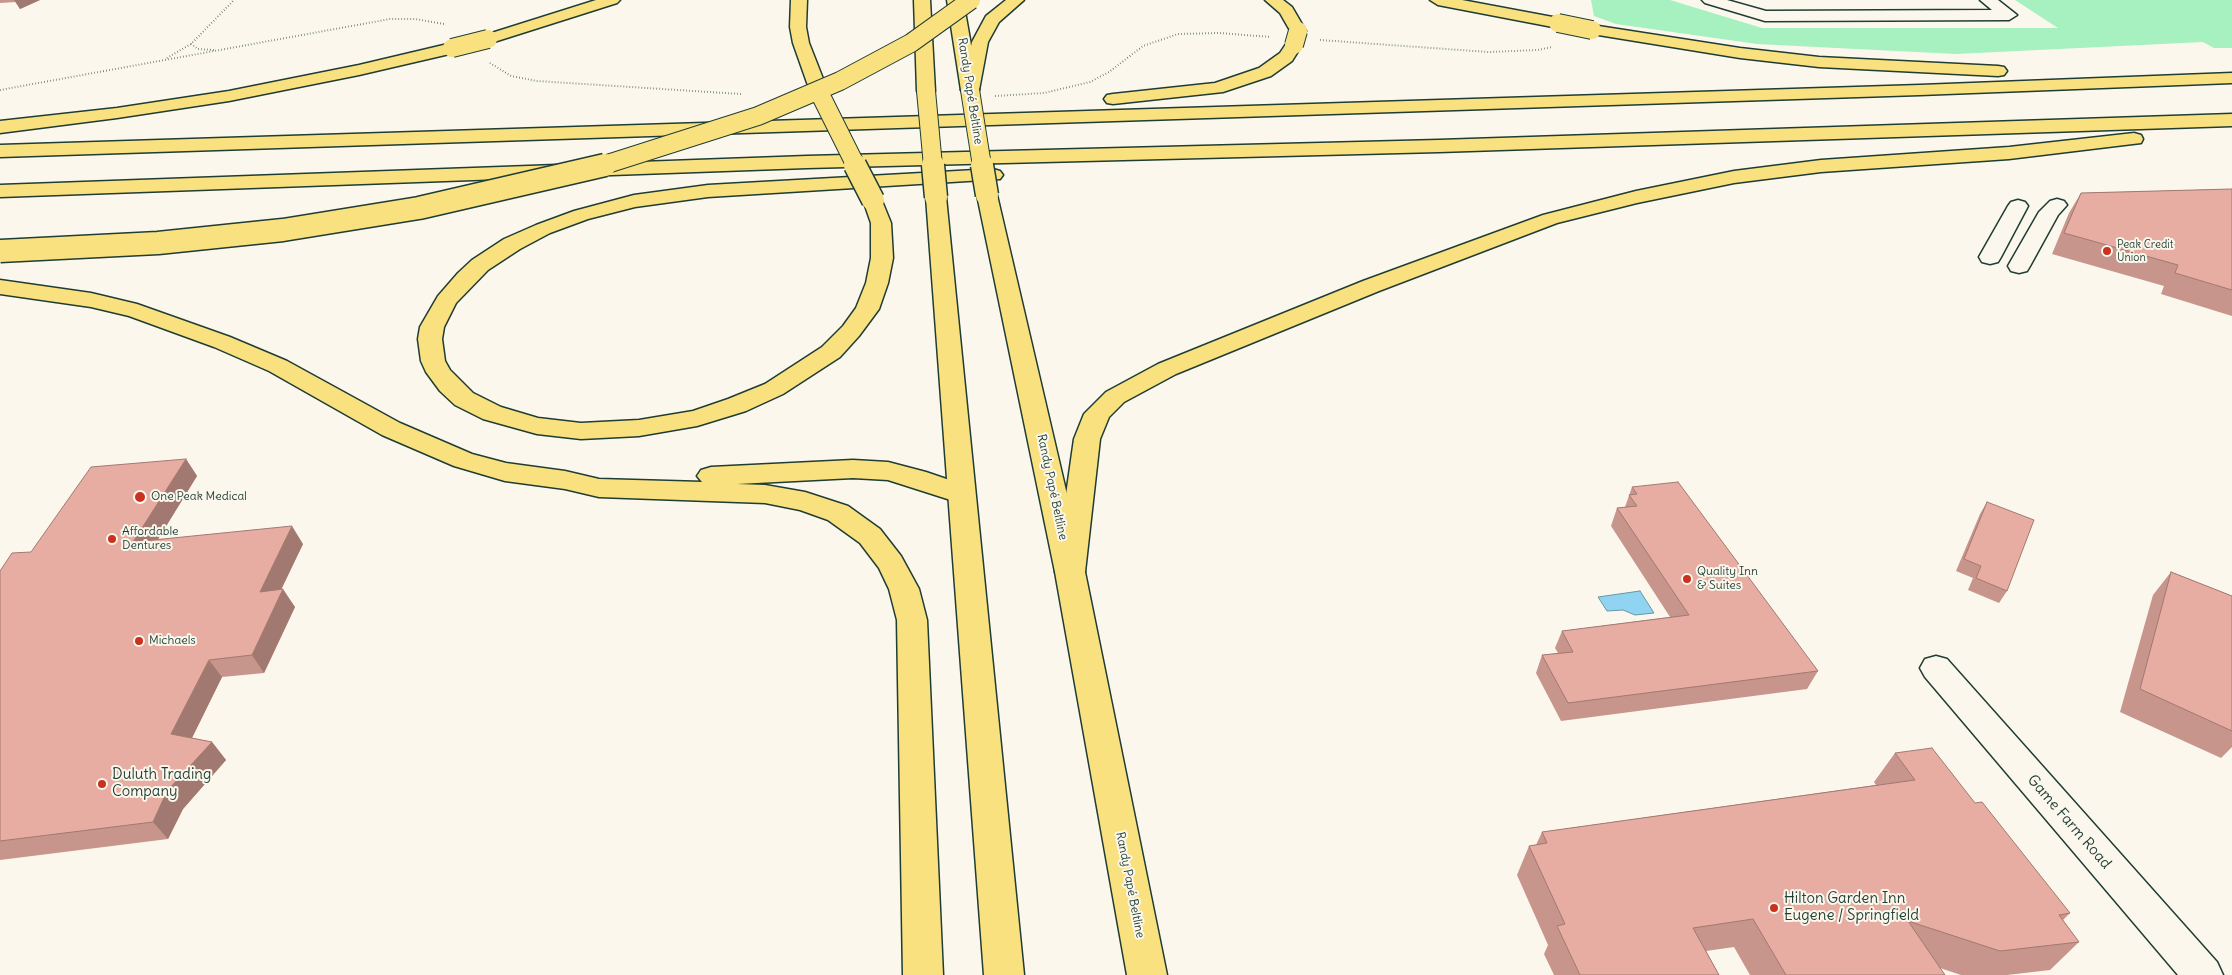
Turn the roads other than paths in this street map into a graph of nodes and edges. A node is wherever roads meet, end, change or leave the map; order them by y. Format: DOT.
graph roads {
  1 [pos="612,0"];
  2 [pos="799,0"];
  3 [pos="922,0"];
  4 [pos="955,0"];
  5 [pos="971,0"];
  6 [pos="1016,0"];
  7 [pos="1273,0"];
  8 [pos="1428,0"];
  9 [pos="1438,0"];
  10 [pos="1710,0"];
  11 [pos="1988,0"];
  12 [pos="1471,6"];
  13 [pos="2232,78"];
  14 [pos="970,90"];
  15 [pos="2232,120"];
  16 [pos="0,127"];
  17 [pos="2232,129"];
  18 [pos="654,130"];
  19 [pos="1439,146"];
  20 [pos="0,151"];
  21 [pos="0,190"];
  22 [pos="2057,205"];
  23 [pos="0,250"];
  24 [pos="1998,260"];
  25 [pos="0,286"];
  26 [pos="565,480"];
  27 [pos="960,494"];
  28 [pos="1070,572"];
  29 [pos="1936,668"];
  30 [pos="923,975"];
  31 [pos="1004,975"];
  32 [pos="1147,975"];
  33 [pos="2203,975"];
  1 -- 16 [label="main road, bridge"];
  2 -- 19 [label="main road, bridge"];
  3 -- 27 [label="main road, bridge"];
  4 -- 14 [label="main road, Randy Papé Beltline"];
  5 -- 23 [label="main road, bridge"];
  6 -- 14 [label="main road"];
  7 -- 18 [label="main road"];
  8 -- 12 [label="main road"];
  9 -- 12 [label="main road"];
  10 -- 11 [label="street"];
  12 -- 13 [label="main road, bridge"];
  13 -- 18 [label="main road"];
  14 -- 28 [label="main road, Randy Papé Beltline, bridge"];
  15 -- 19 [label="main road"];
  17 -- 28 [label="main road"];
  18 -- 20 [label="main road"];
  19 -- 21 [label="main road"];
  22 -- 24 [label="street"];
  24 -- 24 [label="street"];
  25 -- 26 [label="main road"];
  26 -- 27 [label="main road"];
  26 -- 30 [label="main road"];
  27 -- 31 [label="main road"];
  28 -- 32 [label="main road, Randy Papé Beltline"];
  29 -- 33 [label="street, Game Farm Road"];
}
